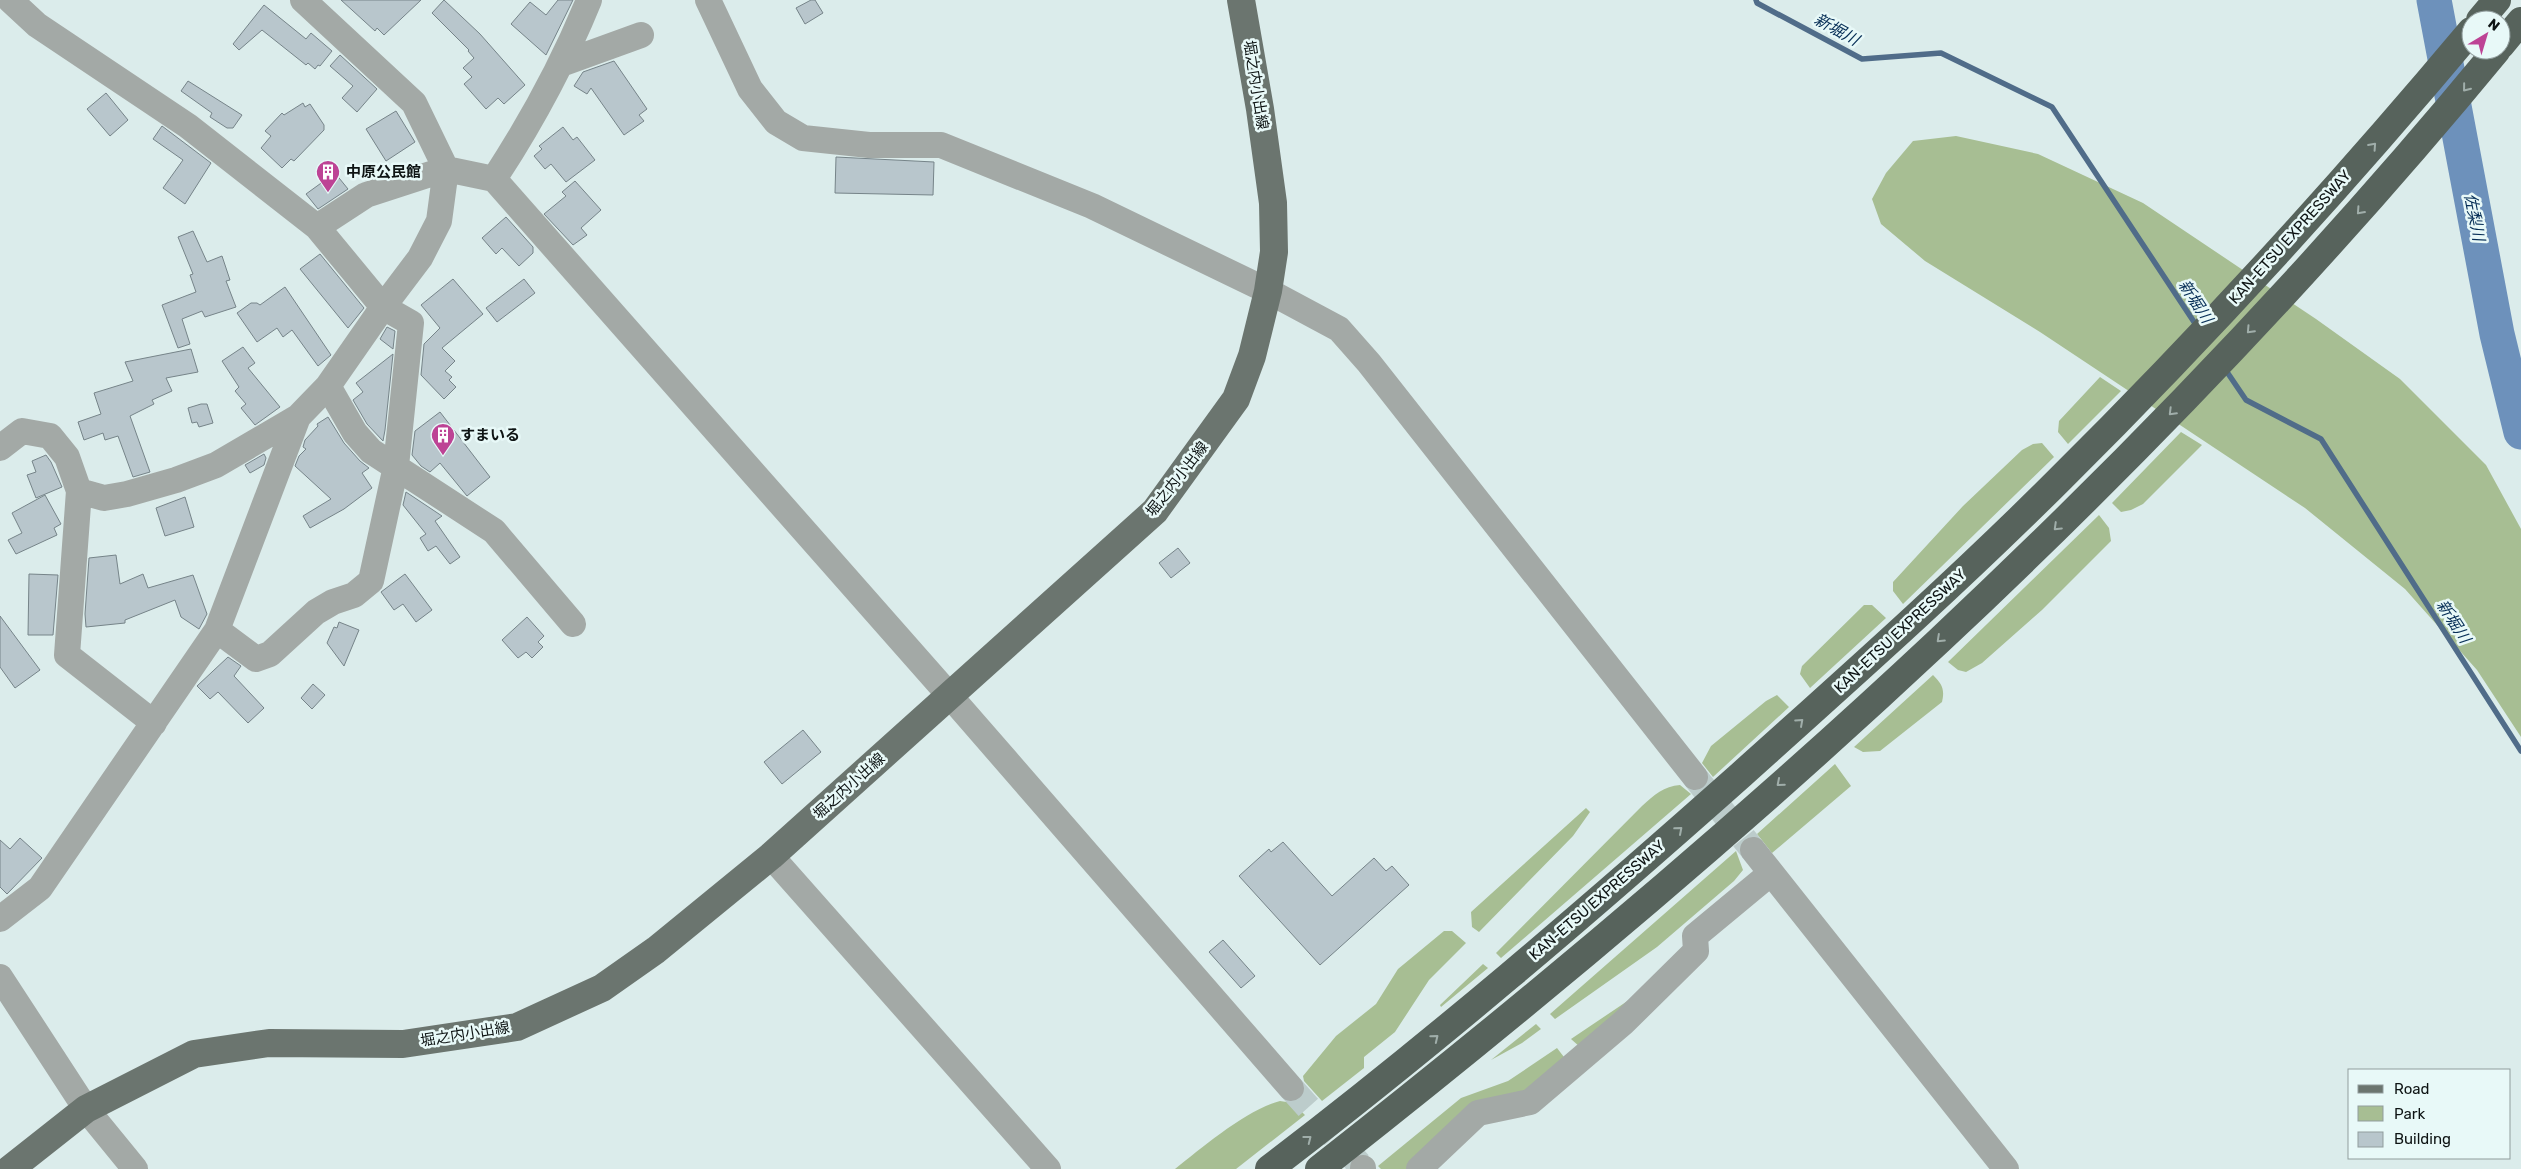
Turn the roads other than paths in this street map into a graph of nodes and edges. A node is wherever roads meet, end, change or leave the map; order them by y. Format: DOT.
graph roads {
  1 [pos="4,0"];
  2 [pos="10,0"];
  3 [pos="303,0"];
  4 [pos="589,0"];
  5 [pos="708,0"];
  6 [pos="1241,0"];
  7 [pos="2497,0"];
  8 [pos="2488,10"];
  9 [pos="0,16"];
  10 [pos="2521,21"];
  11 [pos="2511,33"];
  12 [pos="641,35"];
  13 [pos="2461,43"];
  14 [pos="2489,60"];
  15 [pos="562,64"];
  16 [pos="446,168"];
  17 [pos="494,179"];
  18 [pos="317,227"];
  19 [pos="1268,291"];
  20 [pos="383,307"];
  21 [pos="328,386"];
  22 [pos="298,417"];
  23 [pos="0,448"];
  24 [pos="396,466"];
  25 [pos="79,491"];
  26 [pos="573,624"];
  27 [pos="217,630"];
  28 [pos="950,696"];
  29 [pos="154,723"];
  30 [pos="1695,777"];
  31 [pos="1753,850"];
  32 [pos="771,856"];
  33 [pos="1771,873"];
  34 [pos="0,919"];
  35 [pos="0,976"];
  36 [pos="1291,1088"];
  37 [pos="86,1108"];
  38 [pos="10,1169"];
  39 [pos="135,1169"];
  40 [pos="1048,1169"];
  41 [pos="1269,1169"];
  42 [pos="1319,1169"];
  43 [pos="1419,1169"];
  44 [pos="2006,1169"];
  1 -- 9 [label="street"];
  2 -- 18 [label="street"];
  3 -- 16 [label="street"];
  4 -- 15 [label="street"];
  5 -- 19 [label="street"];
  6 -- 19 [label="main road, 堀之内小出線"];
  7 -- 8 [label="highway"];
  10 -- 11 [label="highway"];
  12 -- 15 [label="street"];
  41 -- 13 [label="highway, KAN-ETSU EXPRESSWAY, one-way"];
  14 -- 42 [label="highway, KAN-ETSU EXPRESSWAY, one-way"];
  15 -- 17 [label="street"];
  16 -- 17 [label="street"];
  16 -- 18 [label="street"];
  16 -- 20 [label="street"];
  17 -- 28 [label="street"];
  18 -- 20 [label="street"];
  19 -- 28 [label="main road, 堀之内小出線"];
  19 -- 30 [label="street"];
  20 -- 21 [label="street"];
  20 -- 24 [label="street"];
  21 -- 22 [label="street"];
  21 -- 24 [label="street"];
  22 -- 25 [label="street"];
  22 -- 27 [label="street"];
  23 -- 25 [label="street"];
  24 -- 26 [label="street"];
  24 -- 27 [label="street"];
  25 -- 29 [label="street"];
  27 -- 29 [label="street"];
  28 -- 32 [label="main road, 堀之内小出線"];
  28 -- 36 [label="street"];
  29 -- 34 [label="street"];
  31 -- 33 [label="street"];
  32 -- 37 [label="main road, 堀之内小出線"];
  32 -- 40 [label="street"];
  33 -- 43 [label="street"];
  33 -- 44 [label="street"];
  35 -- 37 [label="street"];
  37 -- 38 [label="main road, 堀之内小出線"];
  37 -- 39 [label="street"];
}
